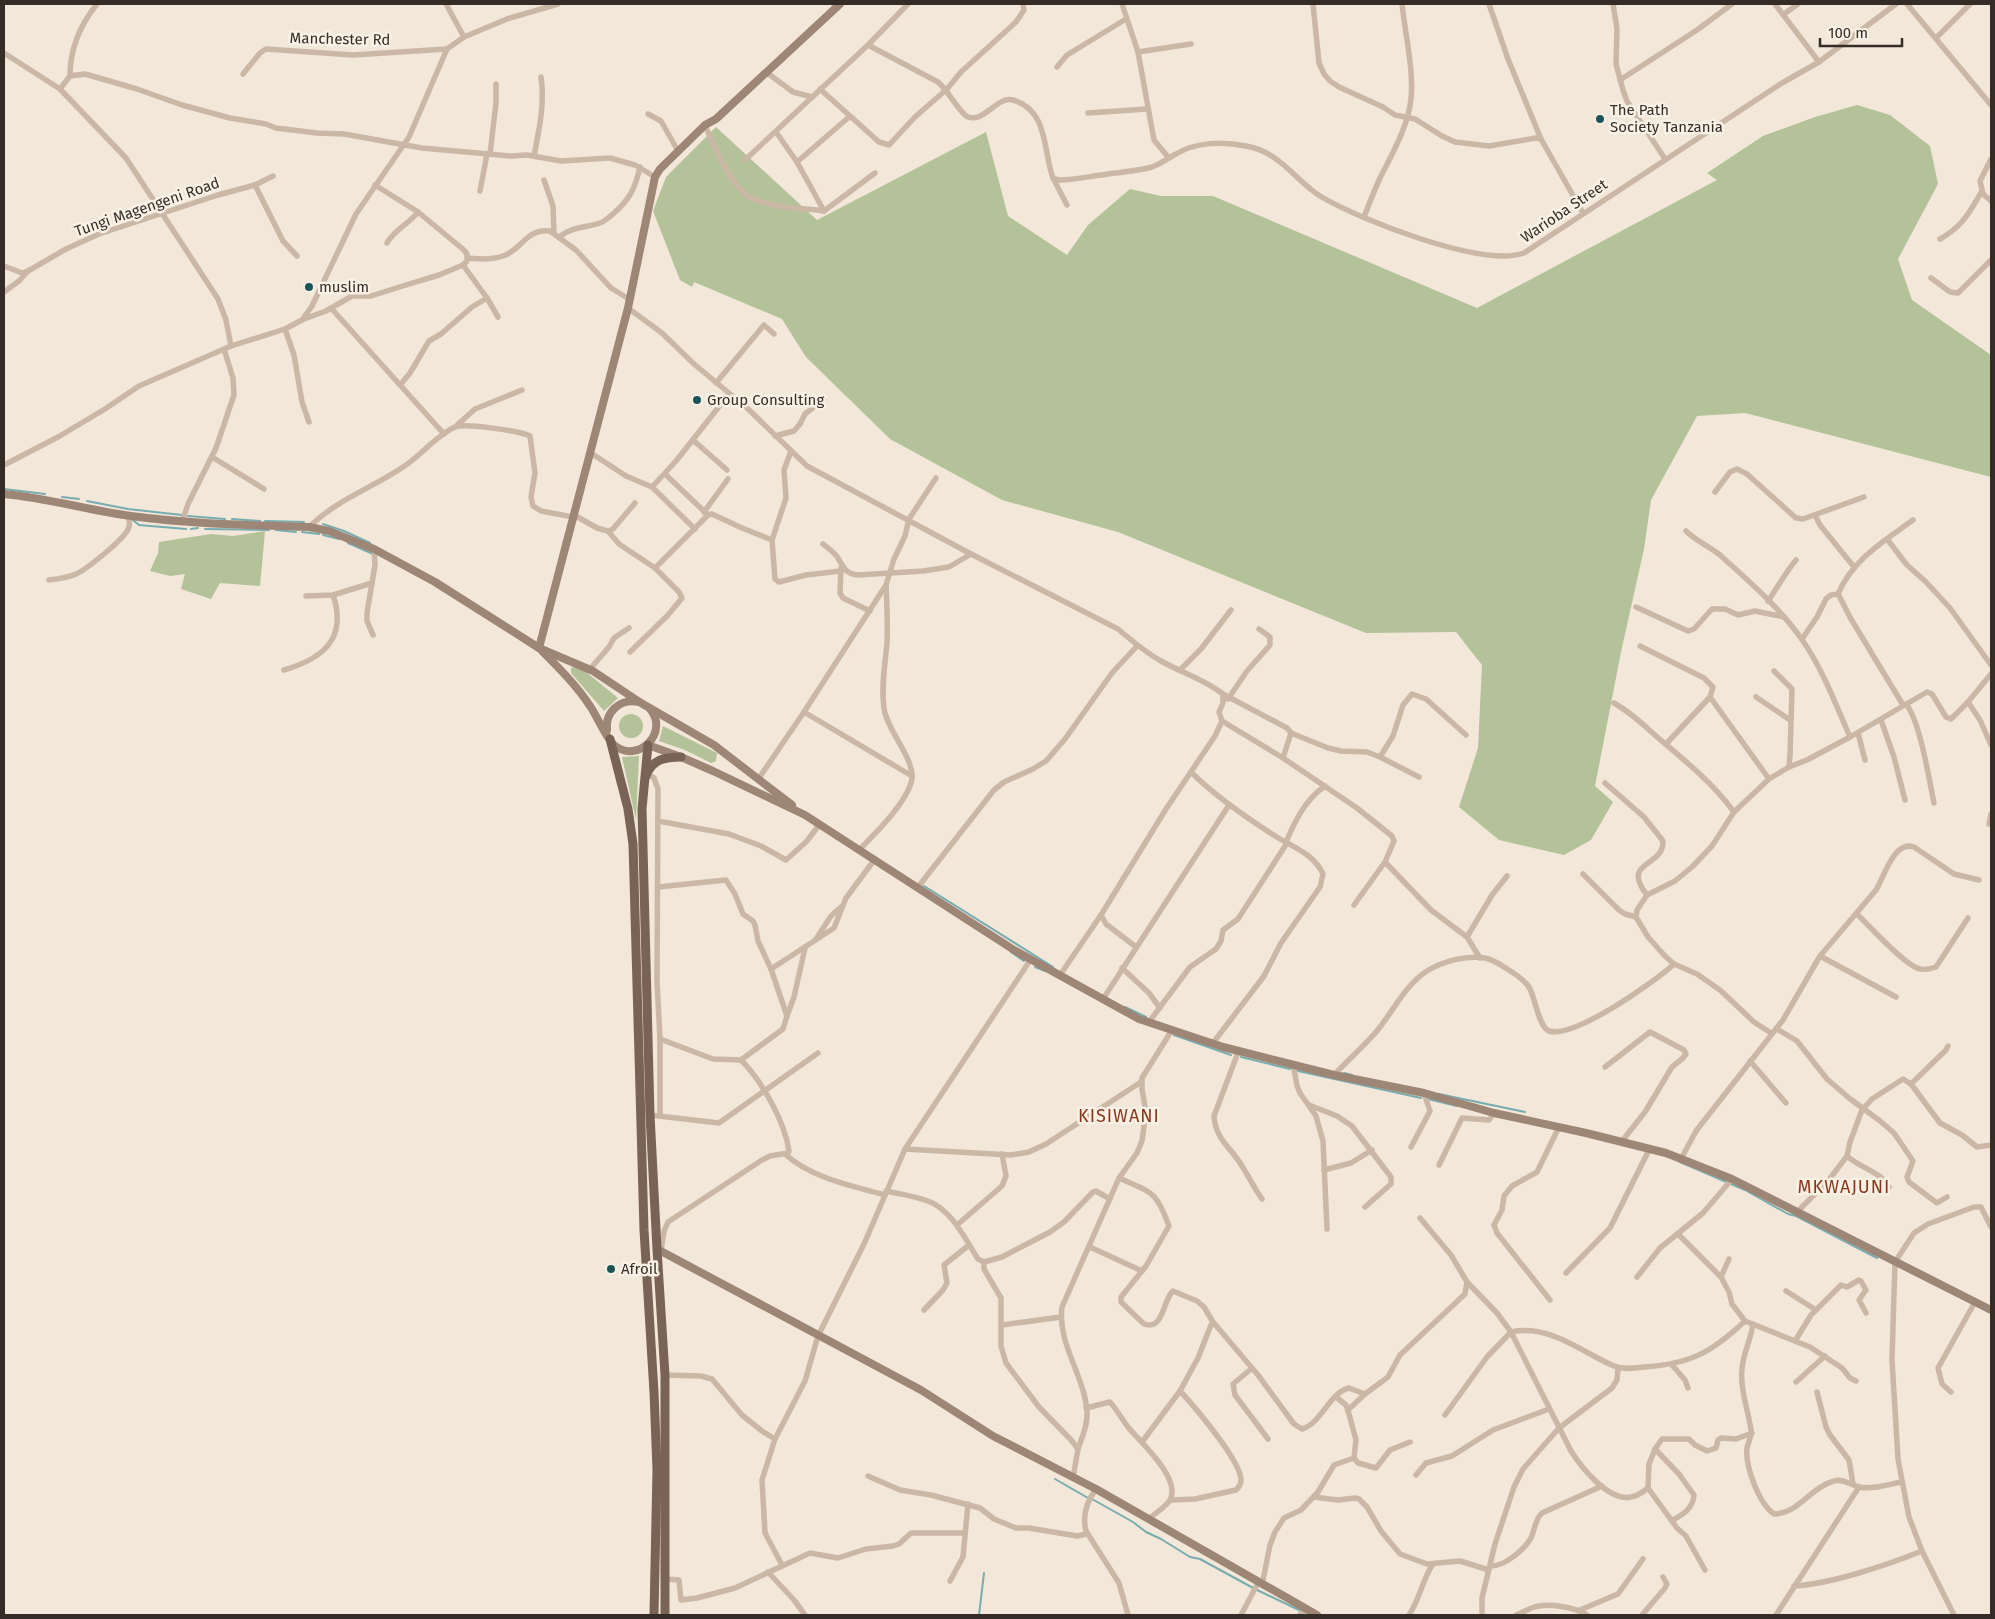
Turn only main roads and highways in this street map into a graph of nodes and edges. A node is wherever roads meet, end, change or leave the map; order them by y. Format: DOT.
graph roads {
  1 [pos="840,4"];
  2 [pos="797,43"];
  3 [pos="716,119"];
  4 [pos="4,494"];
  5 [pos="539,648"];
  6 [pos="644,705"];
  7 [pos="609,736"];
  8 [pos="648,745"];
  9 [pos="682,757"];
  10 [pos="643,789"];
  11 [pos="805,815"];
  12 [pos="659,1250"];
  13 [pos="1991,1310"];
  14 [pos="1302,1612"];
  15 [pos="654,1615"];
  16 [pos="665,1615"];
  17 [pos="1317,1615"];
  1 -- 2 [label="main road"];
  2 -- 3 [label="main road"];
  2 -- 3 [label="main road"];
  3 -- 5 [label="main road"];
  4 -- 5 [label="main road"];
  5 -- 6 [label="main road"];
  5 -- 7 [label="main road"];
  6 -- 7 [label="main road"];
  6 -- 8 [label="main road"];
  6 -- 11 [label="main road"];
  7 -- 8 [label="main road"];
  7 -- 15 [label="main road"];
  8 -- 9 [label="main road"];
  8 -- 10 [label="main road"];
  9 -- 10 [label="main road"];
  9 -- 11 [label="main road"];
  10 -- 12 [label="main road"];
  11 -- 13 [label="main road"];
  12 -- 14 [label="main road"];
  12 -- 16 [label="main road"];
  14 -- 17 [label="main road"];
}
